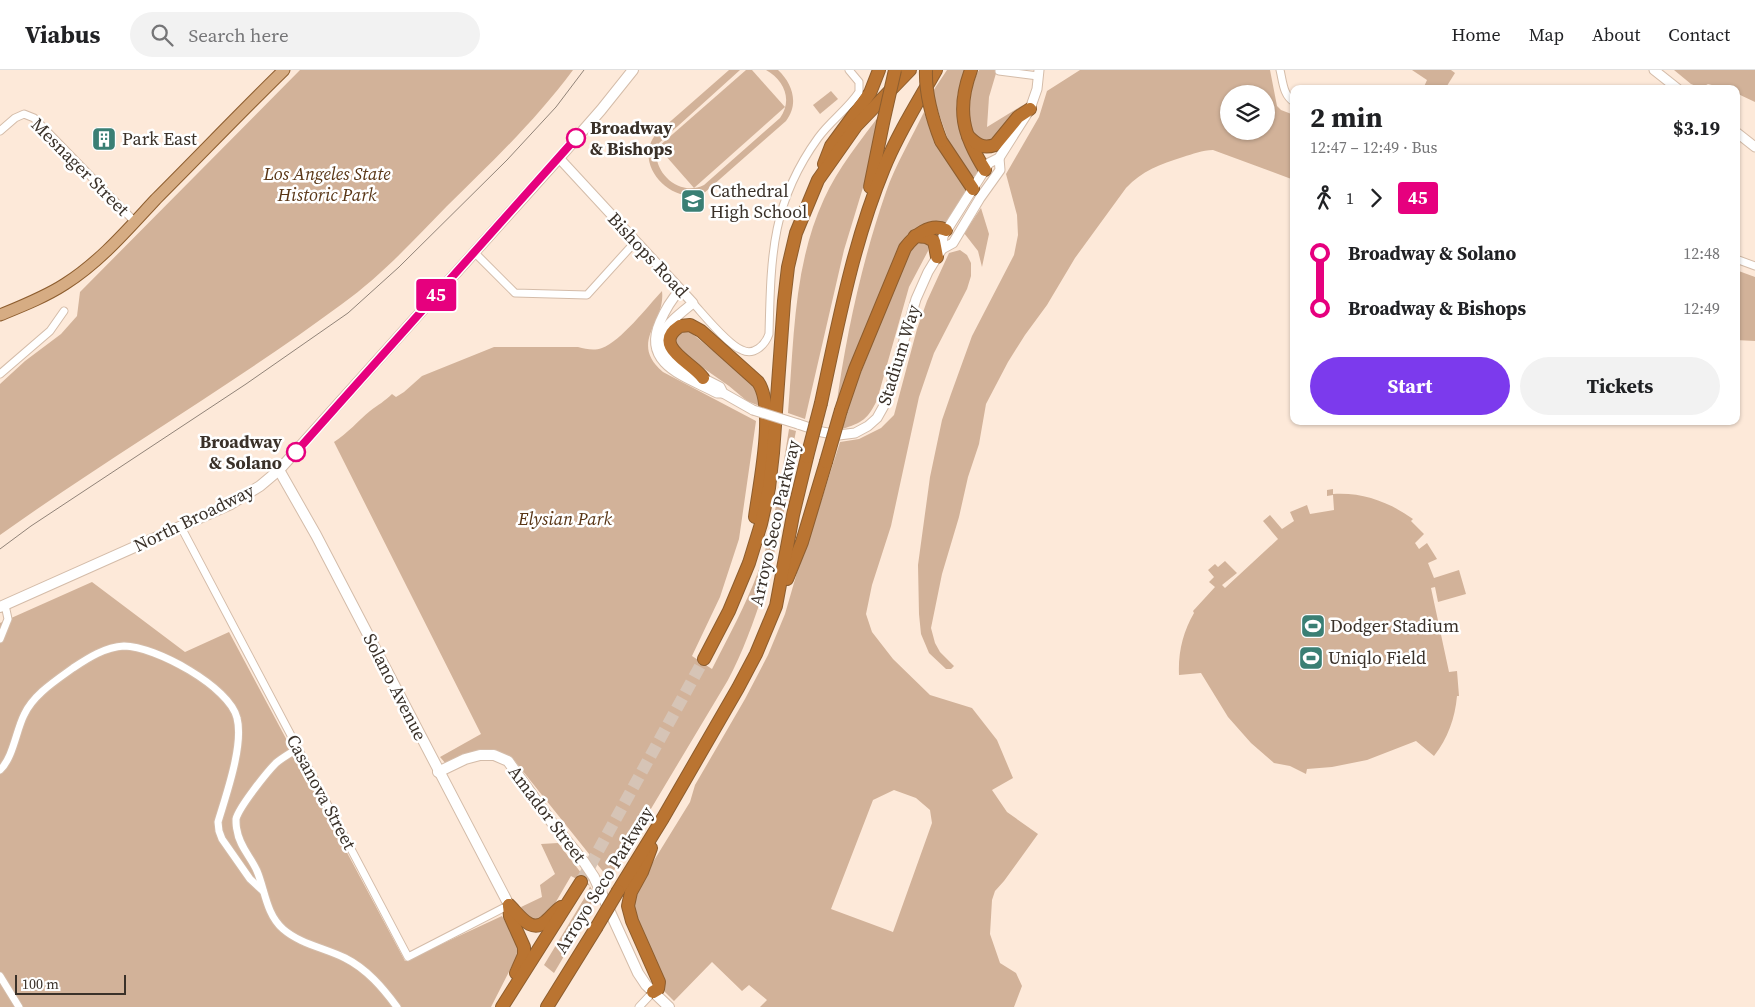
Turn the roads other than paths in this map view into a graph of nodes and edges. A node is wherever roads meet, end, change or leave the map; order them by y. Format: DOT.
graph roads {
  1 [pos="284,70"];
  2 [pos="633,70"];
  3 [pos="849,70"];
  4 [pos="879,70"];
  5 [pos="895,70"];
  6 [pos="910,70"];
  7 [pos="926,70"];
  8 [pos="936,70"];
  9 [pos="971,70"];
  10 [pos="1000,70"];
  11 [pos="1280,70"];
  12 [pos="1654,70"];
  13 [pos="1039,73"];
  14 [pos="1673,85"];
  15 [pos="1290,99"];
  16 [pos="1030,108"];
  17 [pos="0,131"];
  18 [pos="966,134"];
  19 [pos="1740,135"];
  20 [pos="1755,147"];
  21 [pos="559,158"];
  22 [pos="999,158"];
  23 [pos="985,170"];
  24 [pos="818,180"];
  25 [pos="973,189"];
  26 [pos="135,222"];
  27 [pos="862,229"];
  28 [pos="946,230"];
  29 [pos="915,236"];
  30 [pos="636,241"];
  31 [pos="474,252"];
  32 [pos="939,253"];
  33 [pos="1740,260"];
  34 [pos="1755,266"];
  35 [pos="680,290"];
  36 [pos="693,304"];
  37 [pos="64,311"];
  38 [pos="0,315"];
  39 [pos="0,374"];
  40 [pos="703,378"];
  41 [pos="724,393"];
  42 [pos="279,470"];
  43 [pos="182,527"];
  44 [pos="749,563"];
  45 [pos="2,606"];
  46 [pos="776,606"];
  47 [pos="0,639"];
  48 [pos="704,659"];
  49 [pos="298,748"];
  50 [pos="0,770"];
  51 [pos="438,772"];
  52 [pos="663,818"];
  53 [pos="581,882"];
  54 [pos="262,891"];
  55 [pos="570,901"];
  56 [pos="508,905"];
  57 [pos="0,976"];
  58 [pos="513,991"];
  59 [pos="653,992"];
  60 [pos="19,1007"];
  61 [pos="397,1007"];
  62 [pos="502,1007"];
  63 [pos="547,1007"];
  64 [pos="639,1007"];
  65 [pos="669,1007"];
  1 -- 26 [label="main road"];
  2 -- 21 [label="main road, North Broadway"];
  3 -- 36 [label="street, Bishops Road"];
  4 -- 24 [label="highway"];
  5 -- 27 [label="highway, bridge"];
  6 -- 24 [label="highway, Arroyo Seco Parkway"];
  7 -- 25 [label="highway, bridge"];
  8 -- 27 [label="highway, Arroyo Seco Parkway"];
  9 -- 18 [label="highway"];
  10 -- 13 [label="street"];
  11 -- 15 [label="street"];
  12 -- 14 [label="street"];
  13 -- 16 [label="street, Stadium Way"];
  16 -- 18 [label="highway"];
  16 -- 22 [label="street, Stadium Way"];
  17 -- 26 [label="street, Mesnager Street"];
  18 -- 23 [label="highway"];
  19 -- 20 [label="street"];
  21 -- 30 [label="street, Bishops Road"];
  21 -- 31 [label="main road, North Broadway"];
  22 -- 23 [label="street, Stadium Way"];
  22 -- 32 [label="street, Stadium Way"];
  23 -- 25 [label="street, Stadium Way"];
  24 -- 44 [label="highway, Arroyo Seco Parkway"];
  25 -- 28 [label="street, Stadium Way"];
  26 -- 38 [label="main road"];
  27 -- 46 [label="highway, Arroyo Seco Parkway, bridge"];
  28 -- 29 [label="highway"];
  28 -- 32 [label="street, Stadium Way"];
  29 -- 32 [label="highway"];
  29 -- 46 [label="highway, bridge"];
  30 -- 31 [label="street"];
  30 -- 35 [label="street, Bishops Road"];
  31 -- 42 [label="main road, North Broadway"];
  32 -- 41 [label="street, Stadium Way, bridge"];
  33 -- 34 [label="street"];
  35 -- 36 [label="street, Bishops Road"];
  35 -- 41 [label="street, Stadium Way"];
  36 -- 40 [label="street, Stadium Way"];
  37 -- 39 [label="street"];
  40 -- 41 [label="street, Stadium Way"];
  40 -- 44 [label="highway"];
  42 -- 43 [label="main road, North Broadway"];
  42 -- 51 [label="main road, Solano Avenue"];
  43 -- 45 [label="main road, North Broadway"];
  43 -- 49 [label="street, Casanova Street"];
  44 -- 48 [label="highway, Arroyo Seco Parkway"];
  45 -- 47 [label="street"];
  46 -- 52 [label="highway, Arroyo Seco Parkway"];
  49 -- 54 [label="street"];
  49 -- 56 [label="street, Casanova Street"];
  50 -- 54 [label="street"];
  51 -- 56 [label="main road, Solano Avenue"];
  51 -- 59 [label="main road, Amador Street"];
  52 -- 59 [label="highway"];
  52 -- 63 [label="highway, Arroyo Seco Parkway, bridge"];
  53 -- 55 [label="highway, Arroyo Seco Parkway"];
  54 -- 61 [label="street"];
  55 -- 56 [label="highway"];
  55 -- 58 [label="highway, Arroyo Seco Parkway"];
  56 -- 58 [label="highway"];
  57 -- 60 [label="street"];
  58 -- 62 [label="highway, Arroyo Seco Parkway"];
  59 -- 64 [label="street"];
  59 -- 65 [label="main road, Amador Street"];
}
